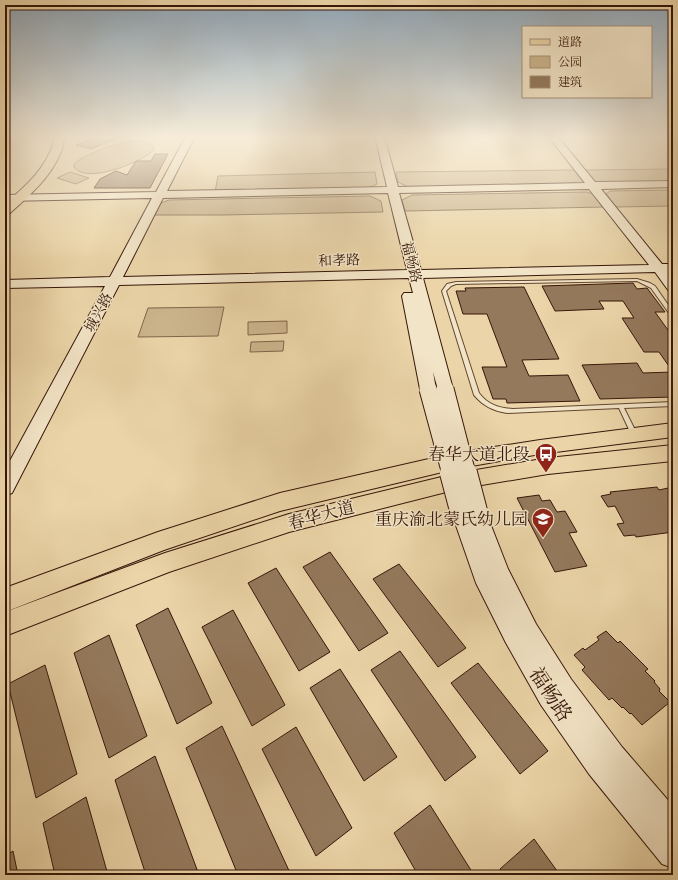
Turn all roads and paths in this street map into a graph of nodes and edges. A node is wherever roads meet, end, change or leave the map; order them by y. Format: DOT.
graph roads {
  1 [pos="28,177"];
  2 [pos="33,177"];
  3 [pos="169,177"];
  4 [pos="386,177"];
  5 [pos="387,177"];
  6 [pos="586,177"];
  7 [pos="673,184"];
  8 [pos="595,188"];
  9 [pos="673,189"];
  10 [pos="390,192"];
  11 [pos="159,196"];
  12 [pos="9,199"];
  13 [pos="5,211"];
  14 [pos="658,268"];
  15 [pos="673,268"];
  16 [pos="410,274"];
  17 [pos="526,277"];
  18 [pos="114,282"];
  19 [pos="5,284"];
  20 [pos="673,287"];
  21 [pos="673,315"];
  22 [pos="673,404"];
  23 [pos="621,407"];
  24 [pos="673,430"];
  25 [pos="635,435"];
  26 [pos="673,453"];
  27 [pos="5,488"];
  28 [pos="469,512"];
  29 [pos="5,600"];
  30 [pos="5,624"];
  31 [pos="673,828"];
  32 [pos="673,853"];
  1 -- 12 [label="main road"];
  2 -- 12 [label="main road"];
  3 -- 11 [label="main road, 城兴路"];
  4 -- 10 [label="main road, 福畅路"];
  5 -- 10 [label="main road, 福畅路"];
  6 -- 8 [label="main road"];
  7 -- 8 [label="main road"];
  8 -- 9 [label="main road"];
  8 -- 10 [label="main road"];
  8 -- 14 [label="main road"];
  10 -- 11 [label="main road"];
  10 -- 16 [label="main road, 福畅路"];
  11 -- 12 [label="main road"];
  11 -- 18 [label="main road, 城兴路"];
  12 -- 13 [label="main road"];
  14 -- 15 [label="main road, 和孝路"];
  14 -- 17 [label="main road, 和孝路"];
  14 -- 20 [label="main road"];
  16 -- 17 [label="main road, 和孝路"];
  16 -- 18 [label="main road, 和孝路"];
  16 -- 28 [label="main road, 福畅路, bridge"];
  17 -- 21 [label="lane"];
  17 -- 23 [label="lane"];
  18 -- 19 [label="main road, 和孝路"];
  18 -- 27 [label="main road, 城兴路"];
  22 -- 23 [label="lane"];
  23 -- 25 [label="lane"];
  24 -- 25 [label="main road, 春华大道"];
  25 -- 29 [label="main road, 春华大道"];
  26 -- 30 [label="main road, 春华大道"];
  28 -- 31 [label="main road, 福畅路"];
  28 -- 32 [label="main road, 福畅路"];
}
